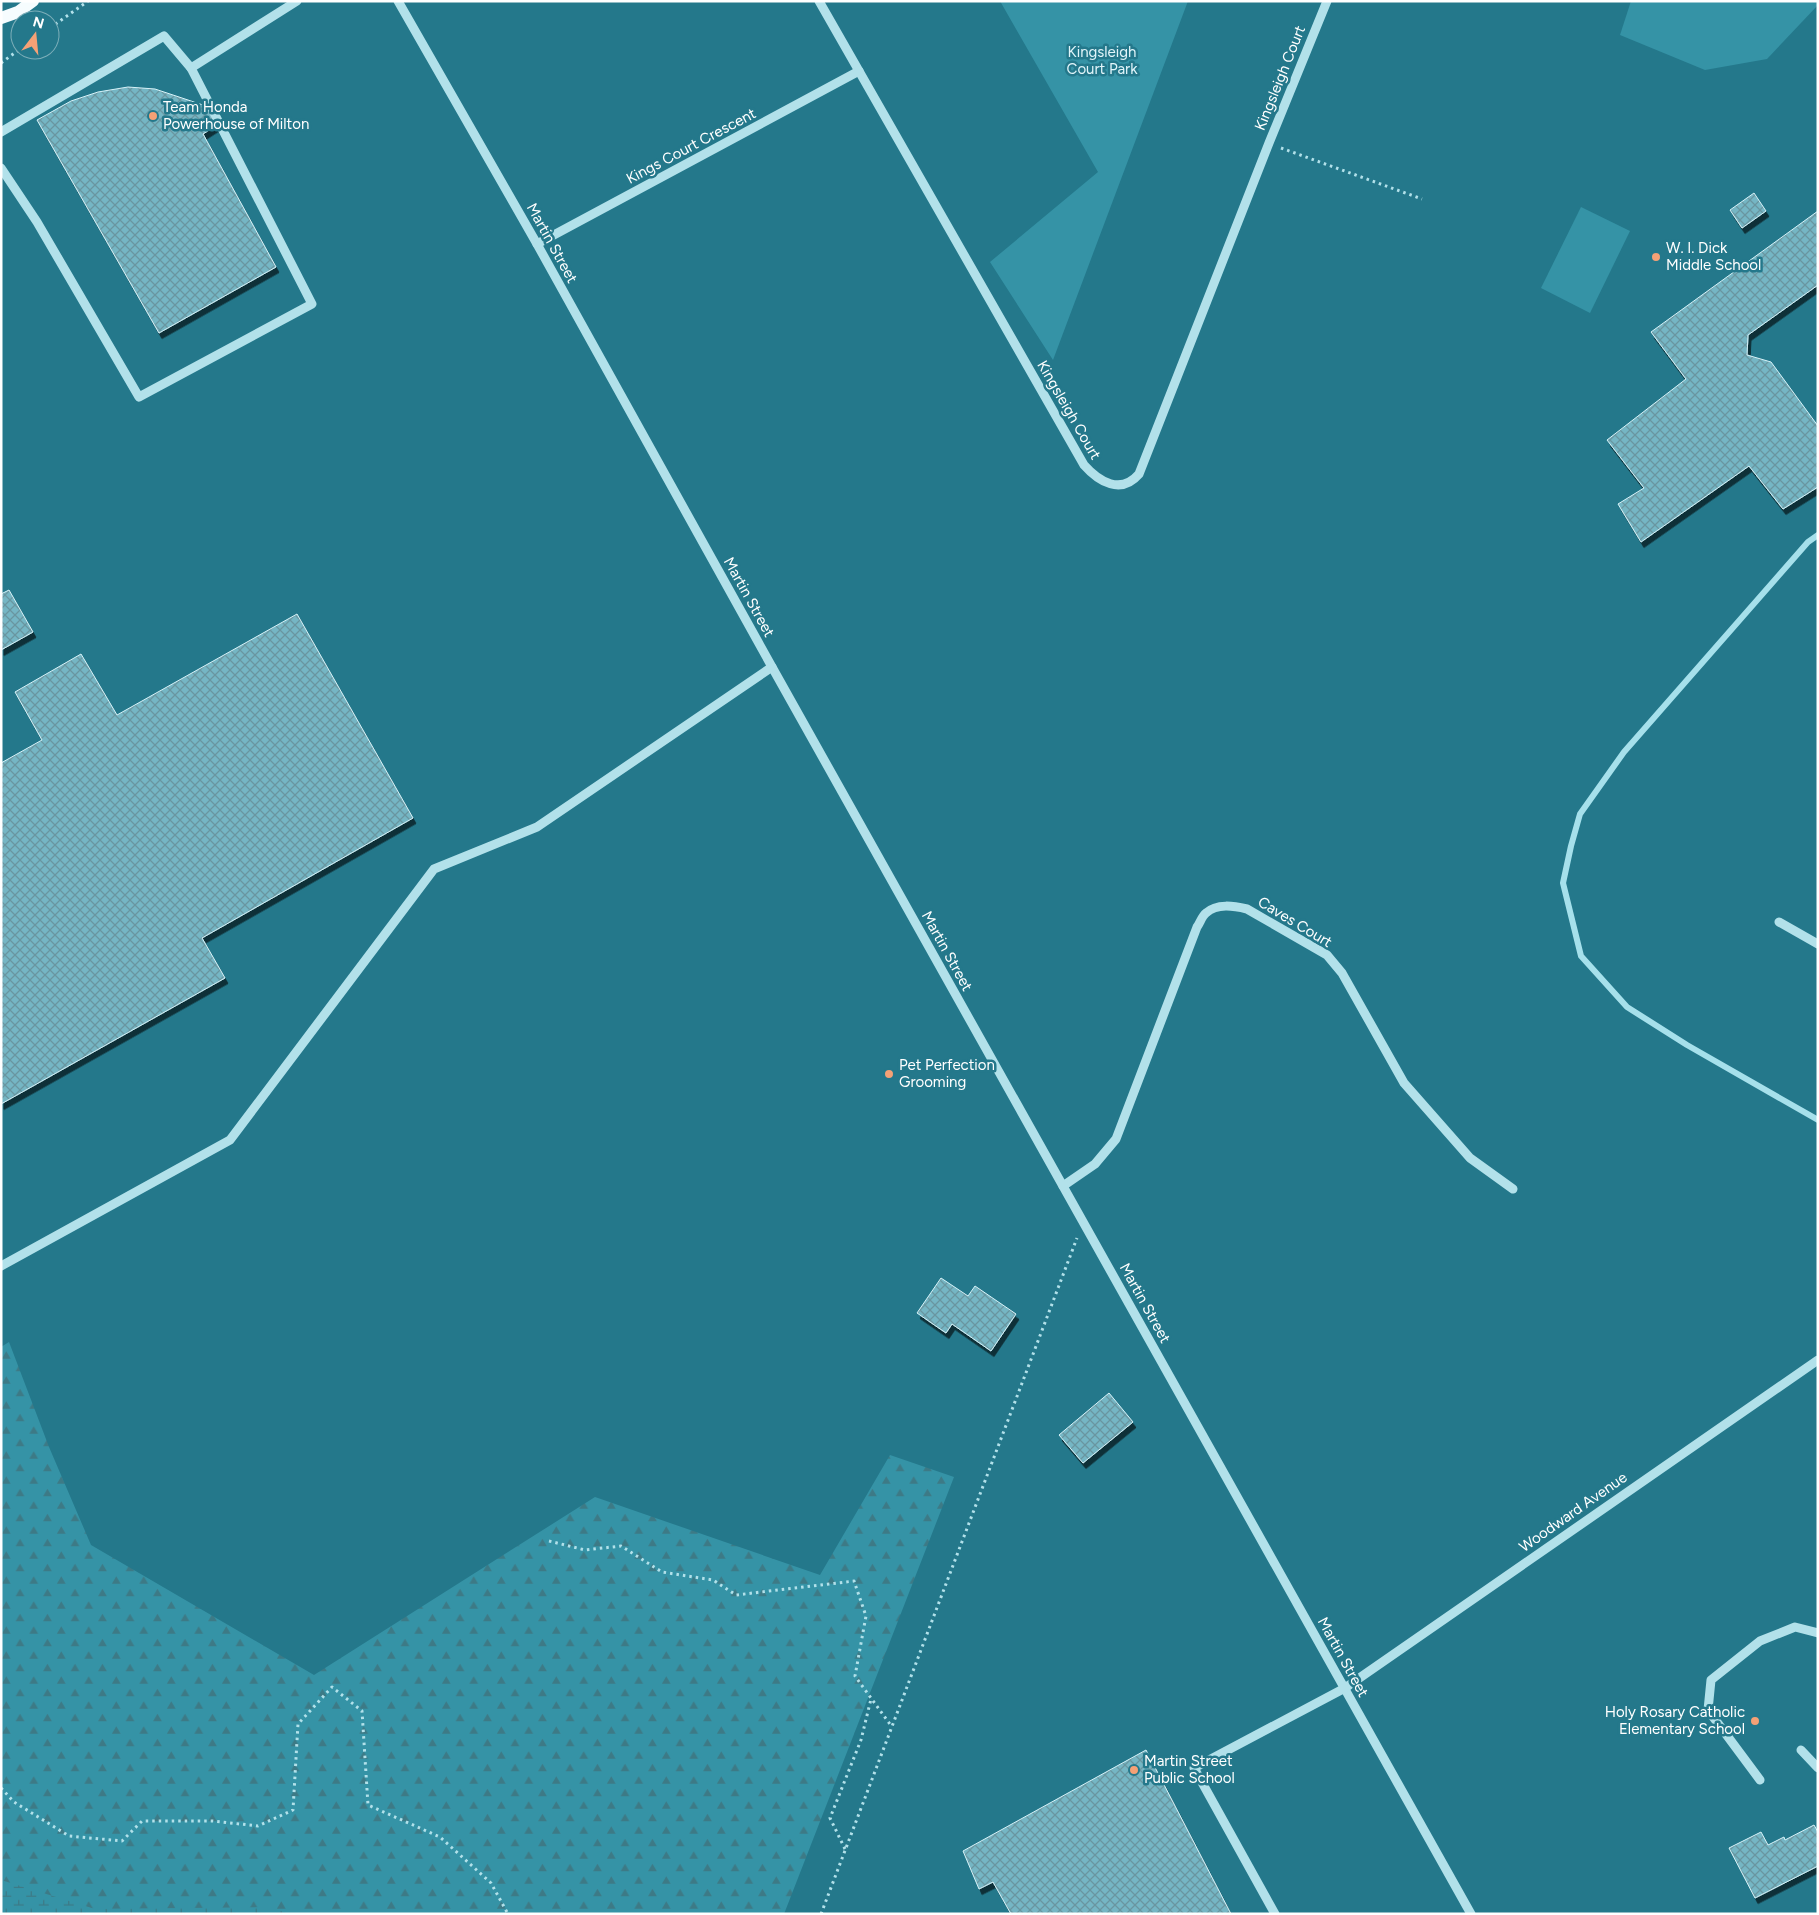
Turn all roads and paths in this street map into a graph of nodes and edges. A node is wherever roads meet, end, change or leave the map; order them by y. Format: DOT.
graph roads {
  1 [pos="33,1"];
  2 [pos="88,1"];
  3 [pos="297,1"];
  4 [pos="398,1"];
  5 [pos="819,1"];
  6 [pos="1327,1"];
  7 [pos="1,18"];
  8 [pos="60,21"];
  9 [pos="191,68"];
  10 [pos="859,71"];
  11 [pos="1,132"];
  12 [pos="1269,143"];
  13 [pos="1,168"];
  14 [pos="1422,199"];
  15 [pos="536,244"];
  16 [pos="772,667"];
  17 [pos="1779,922"];
  18 [pos="1818,944"];
  19 [pos="1063,1186"];
  20 [pos="1513,1189"];
  21 [pos="1083,1221"];
  22 [pos="1,1266"];
  23 [pos="1818,1360"];
  24 [pos="550,1541"];
  25 [pos="1818,1633"];
  26 [pos="1345,1688"];
  27 [pos="871,1699"];
  28 [pos="892,1727"];
  29 [pos="1801,1750"];
  30 [pos="1818,1768"];
  31 [pos="1760,1780"];
  32 [pos="1,1788"];
  33 [pos="845,1850"];
  34 [pos="508,1914"];
  35 [pos="821,1914"];
  36 [pos="1275,1914"];
  37 [pos="1471,1914"];
  1 -- 7 [label="main road"];
  2 -- 8 [label="path"];
  3 -- 9 [label="street"];
  4 -- 15 [label="street, Martin Street"];
  5 -- 10 [label="street, Kingsleigh Court"];
  6 -- 12 [label="street, Kingsleigh Court"];
  9 -- 11 [label="street"];
  9 -- 13 [label="street"];
  10 -- 12 [label="street, Kingsleigh Court"];
  10 -- 15 [label="street, Kings Court Crescent"];
  12 -- 14 [label="path"];
  15 -- 16 [label="street, Martin Street"];
  16 -- 19 [label="street, Martin Street"];
  16 -- 22 [label="street"];
  17 -- 18 [label="street"];
  19 -- 20 [label="street, Caves Court"];
  19 -- 21 [label="street, Martin Street"];
  21 -- 26 [label="street, Martin Street"];
  21 -- 28 [label="path"];
  23 -- 26 [label="street, Woodward Avenue"];
  24 -- 27 [label="path"];
  25 -- 31 [label="street"];
  26 -- 36 [label="street, Woodward Avenue"];
  26 -- 37 [label="street, Martin Street"];
  27 -- 28 [label="path"];
  27 -- 33 [label="path"];
  28 -- 33 [label="path"];
  29 -- 30 [label="street"];
  32 -- 34 [label="path"];
  33 -- 35 [label="path"];
}
